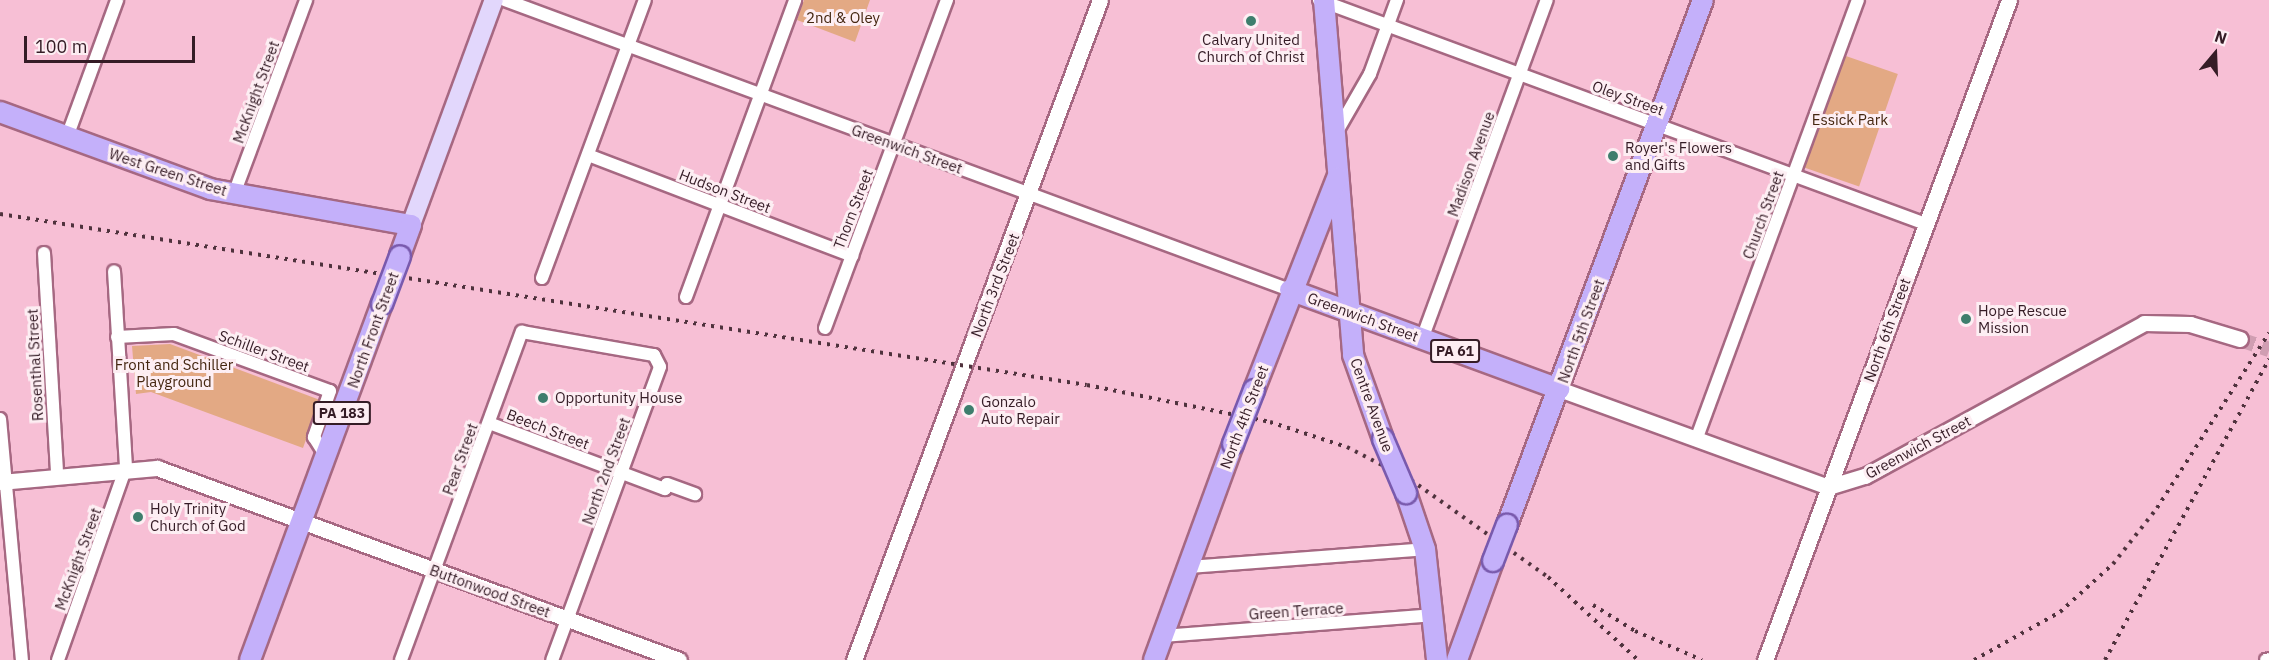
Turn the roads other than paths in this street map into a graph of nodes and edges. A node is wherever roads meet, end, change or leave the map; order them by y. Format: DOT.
graph roads {
  1 [pos="117,0"];
  2 [pos="306,0"];
  3 [pos="494,0"];
  4 [pos="505,0"];
  5 [pos="645,0"];
  6 [pos="795,0"];
  7 [pos="946,0"];
  8 [pos="1100,0"];
  9 [pos="1397,0"];
  10 [pos="1547,0"];
  11 [pos="1702,0"];
  12 [pos="1858,0"];
  13 [pos="2008,0"];
  14 [pos="1323,1"];
  15 [pos="1388,25"];
  16 [pos="628,45"];
  17 [pos="1520,74"];
  18 [pos="760,94"];
  19 [pos="0,112"];
  20 [pos="1656,125"];
  21 [pos="1336,133"];
  22 [pos="67,137"];
  23 [pos="894,144"];
  24 [pos="588,155"];
  25 [pos="1338,175"];
  26 [pos="1793,175"];
  27 [pos="234,194"];
  28 [pos="1029,194"];
  29 [pos="720,206"];
  30 [pos="1926,224"];
  31 [pos="411,225"];
  32 [pos="44,253"];
  33 [pos="852,256"];
  34 [pos="114,272"];
  35 [pos="542,278"];
  36 [pos="1290,290"];
  37 [pos="686,297"];
  38 [pos="1350,312"];
  39 [pos="825,328"];
  40 [pos="117,337"];
  41 [pos="1422,339"];
  42 [pos="2240,339"];
  43 [pos="589,342"];
  44 [pos="1559,389"];
  45 [pos="0,419"];
  46 [pos="489,423"];
  47 [pos="1696,440"];
  48 [pos="326,456"];
  49 [pos="126,467"];
  50 [pos="622,472"];
  51 [pos="57,475"];
  52 [pos="4,481"];
  53 [pos="1828,487"];
  54 [pos="695,494"];
  55 [pos="302,522"];
  56 [pos="1425,549"];
  57 [pos="1188,567"];
  58 [pos="435,570"];
  59 [pos="1432,615"];
  60 [pos="567,619"];
  61 [pos="1162,636"];
  62 [pos="22,660"];
  63 [pos="57,660"];
  64 [pos="250,660"];
  65 [pos="401,660"];
  66 [pos="552,660"];
  67 [pos="679,660"];
  68 [pos="855,660"];
  69 [pos="1154,660"];
  70 [pos="1437,660"];
  71 [pos="1457,660"];
  72 [pos="1765,660"];
  1 -- 22 [label="street"];
  2 -- 27 [label="street, McKnight Street"];
  3 -- 31 [label="main road, North Front Street / PA 183"];
  4 -- 16 [label="street, Greenwich Street"];
  5 -- 16 [label="street"];
  6 -- 18 [label="street"];
  7 -- 23 [label="street, Thorn Street"];
  8 -- 28 [label="street, North 3rd Street"];
  9 -- 15 [label="street"];
  10 -- 17 [label="street, Madison Avenue"];
  11 -- 20 [label="main road, North 5th Street"];
  12 -- 26 [label="street, Church Street"];
  13 -- 30 [label="street, North 6th Street"];
  14 -- 15 [label="street, Oley Street"];
  14 -- 21 [label="main road, Centre Avenue"];
  15 -- 17 [label="street, Oley Street"];
  15 -- 21 [label="street"];
  16 -- 18 [label="street, Greenwich Street"];
  16 -- 24 [label="street"];
  17 -- 20 [label="street, Oley Street"];
  17 -- 41 [label="street, Madison Avenue"];
  18 -- 23 [label="street, Greenwich Street"];
  18 -- 29 [label="street"];
  19 -- 22 [label="main road, West Green Street"];
  20 -- 26 [label="street, Oley Street"];
  20 -- 44 [label="main road, North 5th Street"];
  21 -- 25 [label="main road, Centre Avenue"];
  22 -- 27 [label="main road, West Green Street"];
  23 -- 28 [label="street, Greenwich Street"];
  23 -- 33 [label="street, Thorn Street"];
  24 -- 29 [label="street, Hudson Street"];
  24 -- 35 [label="street"];
  25 -- 36 [label="main road, North 4th Street"];
  25 -- 38 [label="main road, Centre Avenue"];
  26 -- 30 [label="street, Oley Street"];
  26 -- 47 [label="street, Church Street"];
  27 -- 31 [label="main road, West Green Street"];
  28 -- 36 [label="street, Greenwich Street"];
  28 -- 68 [label="street, North 3rd Street"];
  29 -- 33 [label="street, Hudson Street"];
  29 -- 37 [label="street"];
  30 -- 53 [label="street, North 6th Street"];
  31 -- 48 [label="main road, North Front Street / PA 183, bridge"];
  32 -- 51 [label="street, Rosenthal Street"];
  33 -- 39 [label="street, Thorn Street"];
  34 -- 40 [label="street"];
  36 -- 38 [label="main road, Greenwich Street / PA 61"];
  36 -- 57 [label="main road, North 4th Street, bridge"];
  38 -- 41 [label="main road, Greenwich Street / PA 61"];
  38 -- 56 [label="main road, Centre Avenue, bridge"];
  40 -- 48 [label="street, Schiller Street"];
  40 -- 49 [label="street"];
  41 -- 44 [label="main road, Greenwich Street / PA 61"];
  42 -- 53 [label="street, Greenwich Street"];
  43 -- 46 [label="street, Pear Street"];
  43 -- 50 [label="street, North 2nd Street"];
  44 -- 47 [label="street, Greenwich Street"];
  44 -- 71 [label="main road, North 5th Street, bridge"];
  45 -- 52 [label="street"];
  46 -- 50 [label="street, Beech Street"];
  46 -- 58 [label="street, Pear Street"];
  47 -- 53 [label="street, Greenwich Street"];
  48 -- 55 [label="main road, North Front Street / PA 183"];
  49 -- 51 [label="street, Buttonwood Street"];
  49 -- 55 [label="street, Buttonwood Street"];
  49 -- 63 [label="street, McKnight Street"];
  50 -- 54 [label="street, Beech Street"];
  50 -- 60 [label="street, North 2nd Street"];
  51 -- 52 [label="street, Buttonwood Street"];
  52 -- 62 [label="street"];
  53 -- 72 [label="street, North 6th Street"];
  55 -- 58 [label="street, Buttonwood Street"];
  55 -- 64 [label="main road, North Front Street / PA 183"];
  56 -- 57 [label="street"];
  56 -- 59 [label="main road, Centre Avenue"];
  57 -- 61 [label="main road, North 4th Street"];
  58 -- 60 [label="street, Buttonwood Street"];
  58 -- 65 [label="street, Pear Street"];
  59 -- 61 [label="street, Green Terrace"];
  59 -- 70 [label="main road, Centre Avenue"];
  60 -- 66 [label="street, North 2nd Street"];
  60 -- 67 [label="street, Buttonwood Street"];
  61 -- 69 [label="main road, North 4th Street"];
}
